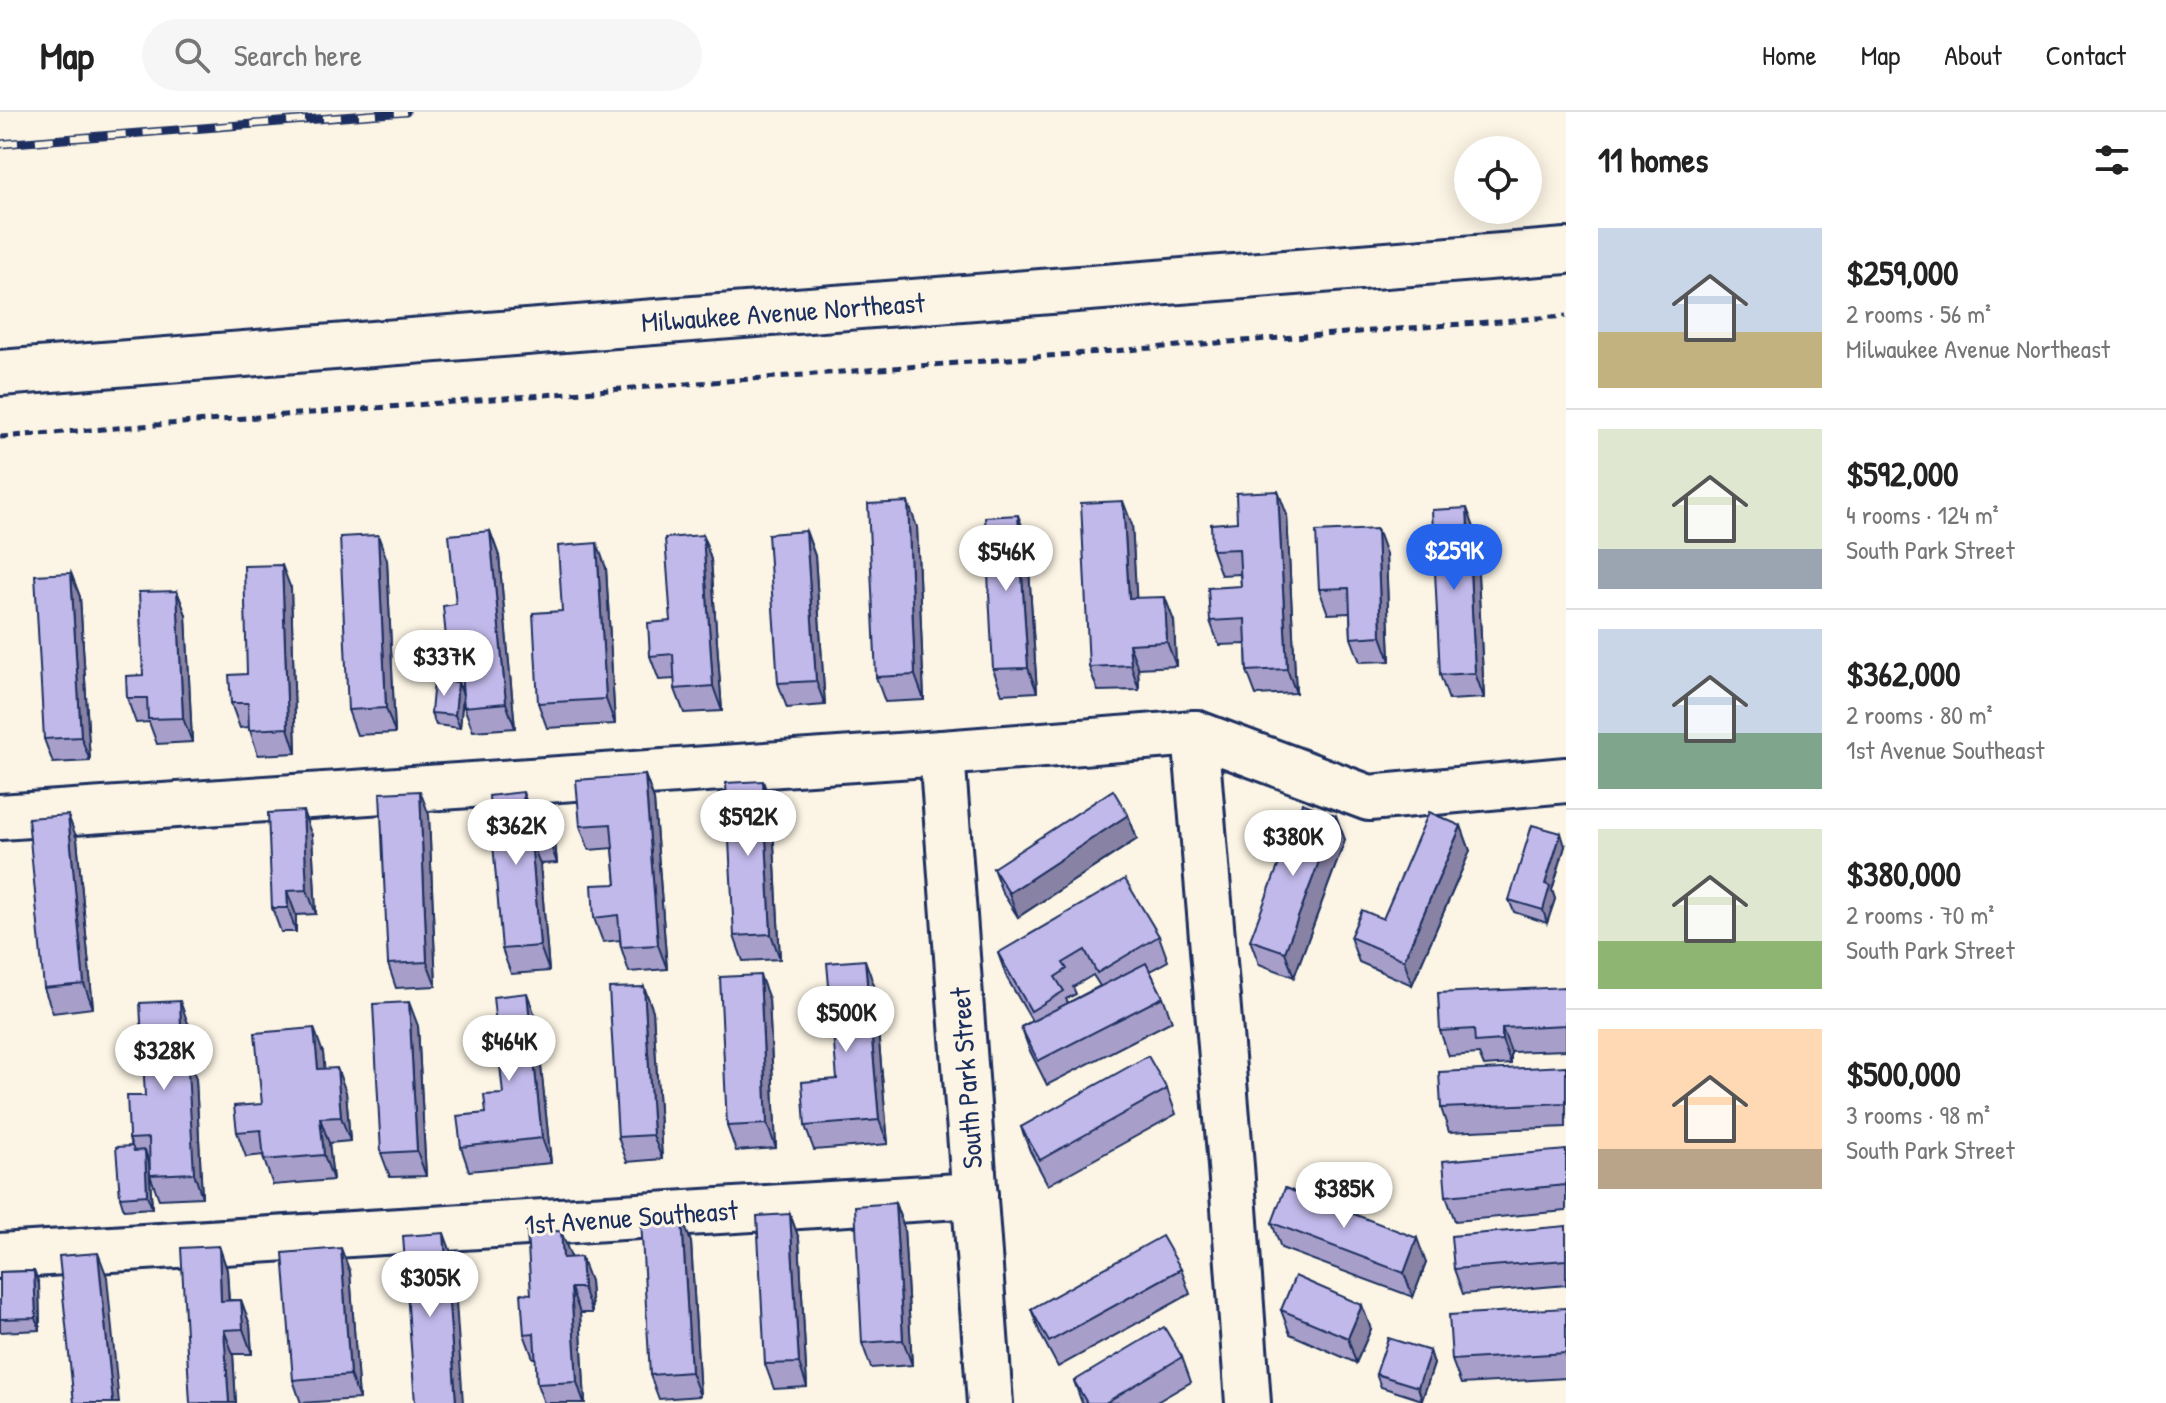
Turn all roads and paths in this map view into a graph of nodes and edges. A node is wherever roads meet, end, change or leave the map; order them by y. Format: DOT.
graph roads {
  1 [pos="1566,251"];
  2 [pos="1566,316"];
  3 [pos="0,373"];
  4 [pos="0,437"];
  5 [pos="1195,733"];
  6 [pos="942,753"];
  7 [pos="1566,780"];
  8 [pos="0,817"];
  9 [pos="975,1195"];
  10 [pos="0,1256"];
  11 [pos="990,1403"];
  12 [pos="1248,1403"];
  1 -- 3 [label="street, Milwaukee Avenue Northeast"];
  2 -- 4 [label="path"];
  5 -- 6 [label="street"];
  5 -- 7 [label="street"];
  5 -- 12 [label="street"];
  6 -- 8 [label="street"];
  6 -- 9 [label="street, South Park Street"];
  9 -- 10 [label="street, 1st Avenue Southeast"];
  9 -- 11 [label="street, South Park Street"];
}
